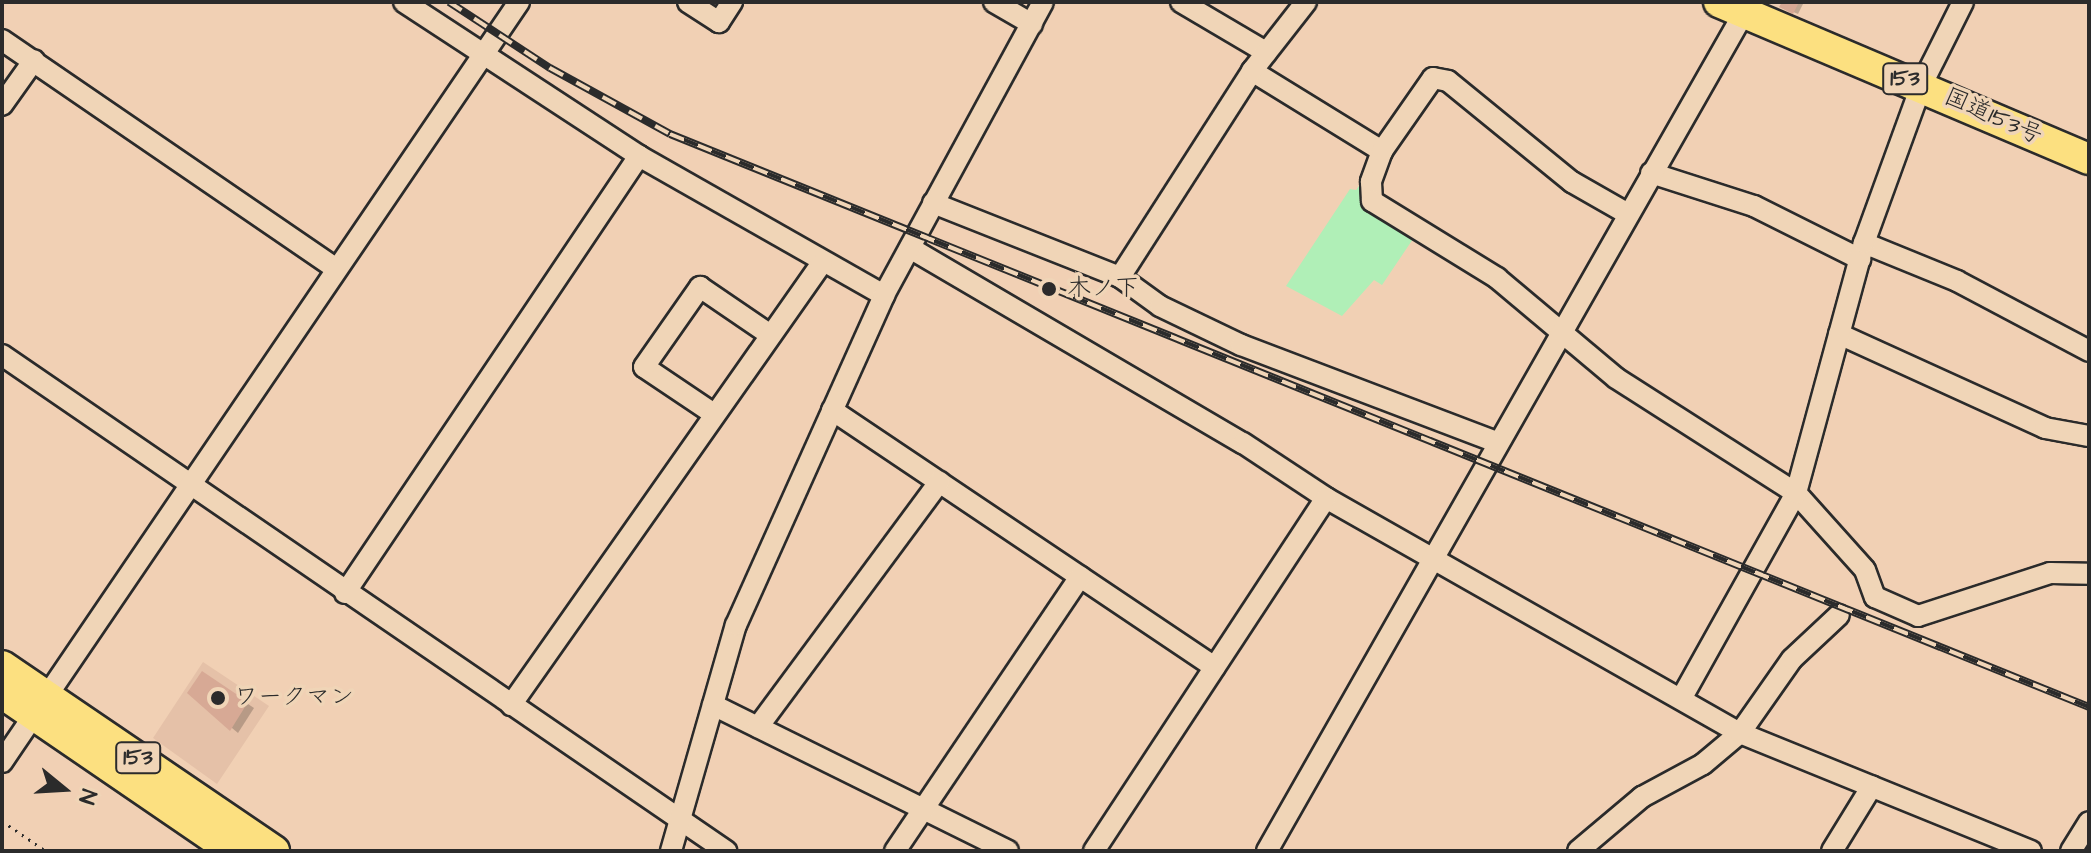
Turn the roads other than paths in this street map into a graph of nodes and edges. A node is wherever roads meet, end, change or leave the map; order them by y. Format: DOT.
graph roads {
  1 [pos="404,2"];
  2 [pos="519,2"];
  3 [pos="688,2"];
  4 [pos="732,2"];
  5 [pos="994,2"];
  6 [pos="1043,2"];
  7 [pos="1181,2"];
  8 [pos="1306,2"];
  9 [pos="1963,2"];
  10 [pos="1738,5"];
  11 [pos="1032,24"];
  12 [pos="2,40"];
  13 [pos="1266,52"];
  14 [pos="483,56"];
  15 [pos="34,60"];
  16 [pos="1252,71"];
  17 [pos="1921,86"];
  18 [pos="2,105"];
  19 [pos="1382,151"];
  20 [pos="639,156"];
  21 [pos="2089,159"];
  22 [pos="1651,173"];
  23 [pos="933,203"];
  24 [pos="1628,214"];
  25 [pos="910,248"];
  26 [pos="1862,251"];
  27 [pos="822,263"];
  28 [pos="336,269"];
  29 [pos="1120,277"];
  30 [pos="884,295"];
  31 [pos="1561,333"];
  32 [pos="769,334"];
  33 [pos="1839,334"];
  34 [pos="2089,351"];
  35 [pos="2,355"];
  36 [pos="832,410"];
  37 [pos="714,414"];
  38 [pos="2089,436"];
  39 [pos="1497,442"];
  40 [pos="939,482"];
  41 [pos="190,488"];
  42 [pos="1796,493"];
  43 [pos="1326,498"];
  44 [pos="1433,556"];
  45 [pos="2089,574"];
  46 [pos="1080,577"];
  47 [pos="345,593"];
  48 [pos="1839,615"];
  49 [pos="2,666"];
  50 [pos="1215,667"];
  51 [pos="2,693"];
  52 [pos="1681,699"];
  53 [pos="40,705"];
  54 [pos="511,705"];
  55 [pos="713,705"];
  56 [pos="758,727"];
  57 [pos="1740,733"];
  58 [pos="2,762"];
  59 [pos="1872,786"];
  60 [pos="925,806"];
  61 [pos="683,821"];
  62 [pos="2089,822"];
  63 [pos="233,851"];
  64 [pos="274,851"];
  65 [pos="671,851"];
  66 [pos="726,851"];
  67 [pos="895,851"];
  68 [pos="1008,851"];
  69 [pos="1094,851"];
  70 [pos="1267,851"];
  71 [pos="1578,851"];
  72 [pos="1832,851"];
  73 [pos="2031,851"];
  74 [pos="2071,851"];
  1 -- 14 [label="street"];
  2 -- 14 [label="street"];
  3 -- 4 [label="street"];
  5 -- 11 [label="street"];
  6 -- 11 [label="street"];
  7 -- 13 [label="street"];
  8 -- 13 [label="street"];
  9 -- 17 [label="street"];
  10 -- 17 [label="highway, 国道153号 / 153"];
  10 -- 22 [label="street"];
  11 -- 23 [label="street"];
  12 -- 15 [label="street"];
  13 -- 16 [label="street"];
  14 -- 20 [label="street"];
  14 -- 28 [label="street"];
  15 -- 18 [label="street"];
  15 -- 28 [label="street"];
  16 -- 19 [label="street"];
  16 -- 29 [label="street"];
  17 -- 21 [label="highway, 国道153号 / 153"];
  17 -- 26 [label="street"];
  19 -- 24 [label="street"];
  19 -- 31 [label="street"];
  20 -- 27 [label="street"];
  20 -- 47 [label="street"];
  22 -- 24 [label="street"];
  22 -- 26 [label="street"];
  23 -- 25 [label="street"];
  23 -- 29 [label="street"];
  24 -- 31 [label="street"];
  25 -- 30 [label="street"];
  25 -- 43 [label="street"];
  26 -- 33 [label="street"];
  26 -- 34 [label="street"];
  27 -- 30 [label="street"];
  27 -- 32 [label="street"];
  28 -- 41 [label="street"];
  29 -- 39 [label="street"];
  30 -- 36 [label="street"];
  31 -- 39 [label="street"];
  31 -- 42 [label="street"];
  32 -- 37 [label="street"];
  32 -- 37 [label="street"];
  33 -- 38 [label="street"];
  33 -- 42 [label="street"];
  35 -- 41 [label="street"];
  36 -- 40 [label="street"];
  36 -- 55 [label="street"];
  37 -- 54 [label="street"];
  39 -- 44 [label="street"];
  40 -- 46 [label="street"];
  40 -- 56 [label="street"];
  41 -- 47 [label="street"];
  41 -- 53 [label="street"];
  42 -- 45 [label="street"];
  42 -- 52 [label="street"];
  43 -- 44 [label="street"];
  43 -- 50 [label="street"];
  44 -- 52 [label="street"];
  44 -- 70 [label="street"];
  46 -- 50 [label="street"];
  46 -- 60 [label="street"];
  47 -- 54 [label="street"];
  48 -- 57 [label="street"];
  49 -- 53 [label="highway, 153"];
  50 -- 69 [label="street"];
  51 -- 53 [label="highway, 153"];
  52 -- 57 [label="street"];
  53 -- 58 [label="street"];
  53 -- 63 [label="highway, 153"];
  53 -- 64 [label="highway, 153"];
  54 -- 61 [label="street"];
  55 -- 56 [label="street"];
  55 -- 61 [label="street"];
  56 -- 60 [label="street"];
  57 -- 59 [label="street"];
  57 -- 71 [label="street"];
  59 -- 72 [label="street"];
  59 -- 73 [label="street"];
  60 -- 67 [label="street"];
  60 -- 68 [label="street"];
  61 -- 65 [label="street"];
  61 -- 66 [label="street"];
  62 -- 74 [label="street"];
}
